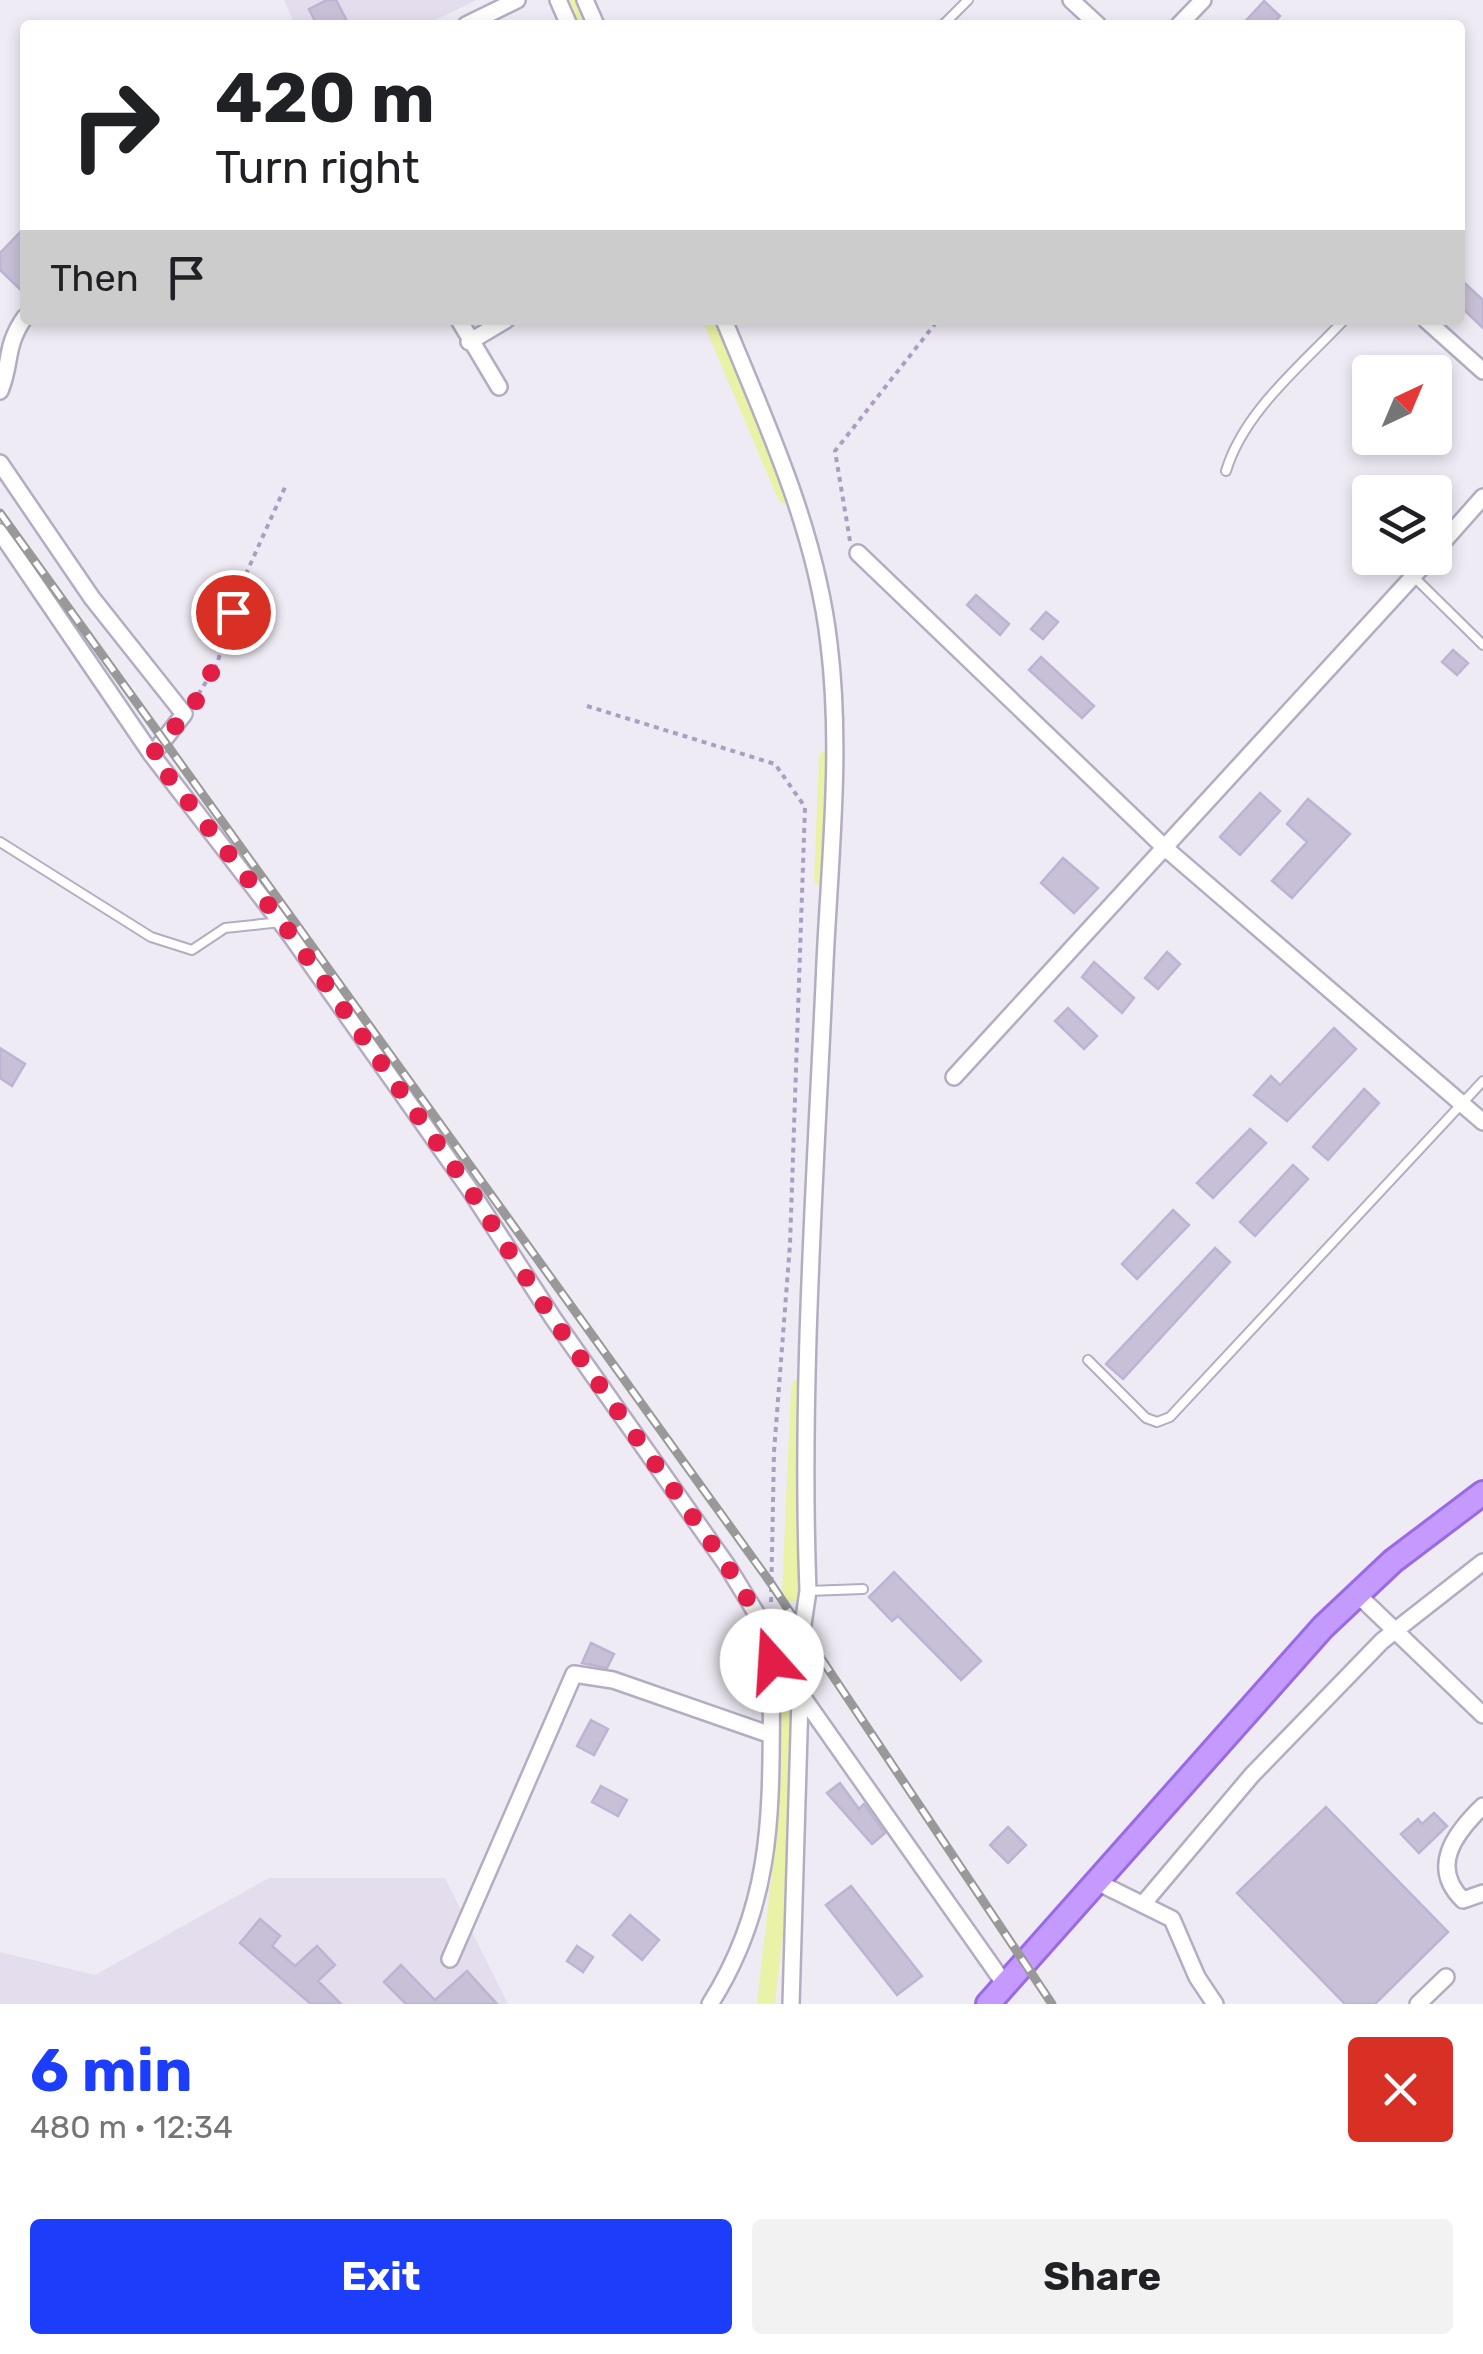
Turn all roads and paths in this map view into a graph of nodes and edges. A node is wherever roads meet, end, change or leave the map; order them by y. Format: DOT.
graph roads {
  1 [pos="517,0"];
  2 [pos="968,0"];
  3 [pos="1071,0"];
  4 [pos="1202,0"];
  5 [pos="476,20"];
  6 [pos="948,20"];
  7 [pos="1093,20"];
  8 [pos="1184,20"];
  9 [pos="20,325"];
  10 [pos="462,325"];
  11 [pos="498,325"];
  12 [pos="726,325"];
  13 [pos="934,325"];
  14 [pos="1339,325"];
  15 [pos="1432,325"];
  16 [pos="470,342"];
  17 [pos="1483,371"];
  18 [pos="498,387"];
  19 [pos="0,391"];
  20 [pos="0,463"];
  21 [pos="1226,472"];
  22 [pos="286,484"];
  23 [pos="1483,496"];
  24 [pos="0,532"];
  25 [pos="1452,532"];
  26 [pos="858,554"];
  27 [pos="1414,576"];
  28 [pos="1483,645"];
  29 [pos="587,706"];
  30 [pos="184,714"];
  31 [pos="152,755"];
  32 [pos="0,842"];
  33 [pos="1164,847"];
  34 [pos="282,922"];
  35 [pos="954,1078"];
  36 [pos="1483,1081"];
  37 [pos="1462,1104"];
  38 [pos="1483,1122"];
  39 [pos="1088,1360"];
  40 [pos="1483,1494"];
  41 [pos="1483,1562"];
  42 [pos="862,1589"];
  43 [pos="808,1591"];
  44 [pos="1357,1594"];
  45 [pos="1394,1631"];
  46 [pos="772,1639"];
  47 [pos="772,1661"];
  48 [pos="802,1696"];
  49 [pos="1483,1716"];
  50 [pos="771,1735"];
  51 [pos="1483,1806"];
  52 [pos="1095,1881"];
  53 [pos="1483,1893"];
  54 [pos="1144,1904"];
  55 [pos="450,1959"];
  56 [pos="1446,1977"];
  57 [pos="1006,1986"];
  58 [pos="710,2004"];
  59 [pos="791,2004"];
  60 [pos="988,2004"];
  61 [pos="1215,2004"];
  62 [pos="1418,2004"];
  1 -- 5 [label="street"];
  2 -- 6 [label="lane"];
  3 -- 7 [label="street"];
  4 -- 8 [label="street"];
  9 -- 19 [label="street"];
  10 -- 16 [label="street"];
  11 -- 16 [label="street"];
  12 -- 43 [label="street"];
  13 -- 26 [label="path"];
  14 -- 21 [label="lane"];
  15 -- 17 [label="street"];
  16 -- 18 [label="street"];
  20 -- 30 [label="street"];
  22 -- 30 [label="path"];
  23 -- 25 [label="street"];
  24 -- 31 [label="street"];
  26 -- 33 [label="street"];
  27 -- 28 [label="lane"];
  27 -- 33 [label="street"];
  29 -- 46 [label="path"];
  30 -- 31 [label="street"];
  31 -- 34 [label="street"];
  32 -- 34 [label="lane"];
  33 -- 35 [label="street"];
  33 -- 37 [label="street"];
  34 -- 46 [label="street"];
  36 -- 37 [label="lane"];
  37 -- 38 [label="street"];
  37 -- 39 [label="lane"];
  40 -- 44 [label="main road"];
  41 -- 45 [label="street"];
  42 -- 43 [label="lane"];
  43 -- 48 [label="street"];
  44 -- 45 [label="street"];
  44 -- 52 [label="main road"];
  45 -- 49 [label="street"];
  45 -- 54 [label="street"];
  46 -- 47 [label="street"];
  47 -- 48 [label="street"];
  47 -- 50 [label="street"];
  48 -- 57 [label="street"];
  48 -- 59 [label="street"];
  50 -- 55 [label="street"];
  50 -- 58 [label="street"];
  51 -- 53 [label="street"];
  52 -- 54 [label="street"];
  52 -- 57 [label="main road"];
  54 -- 61 [label="street"];
  56 -- 62 [label="street"];
  57 -- 60 [label="main road"];
}
